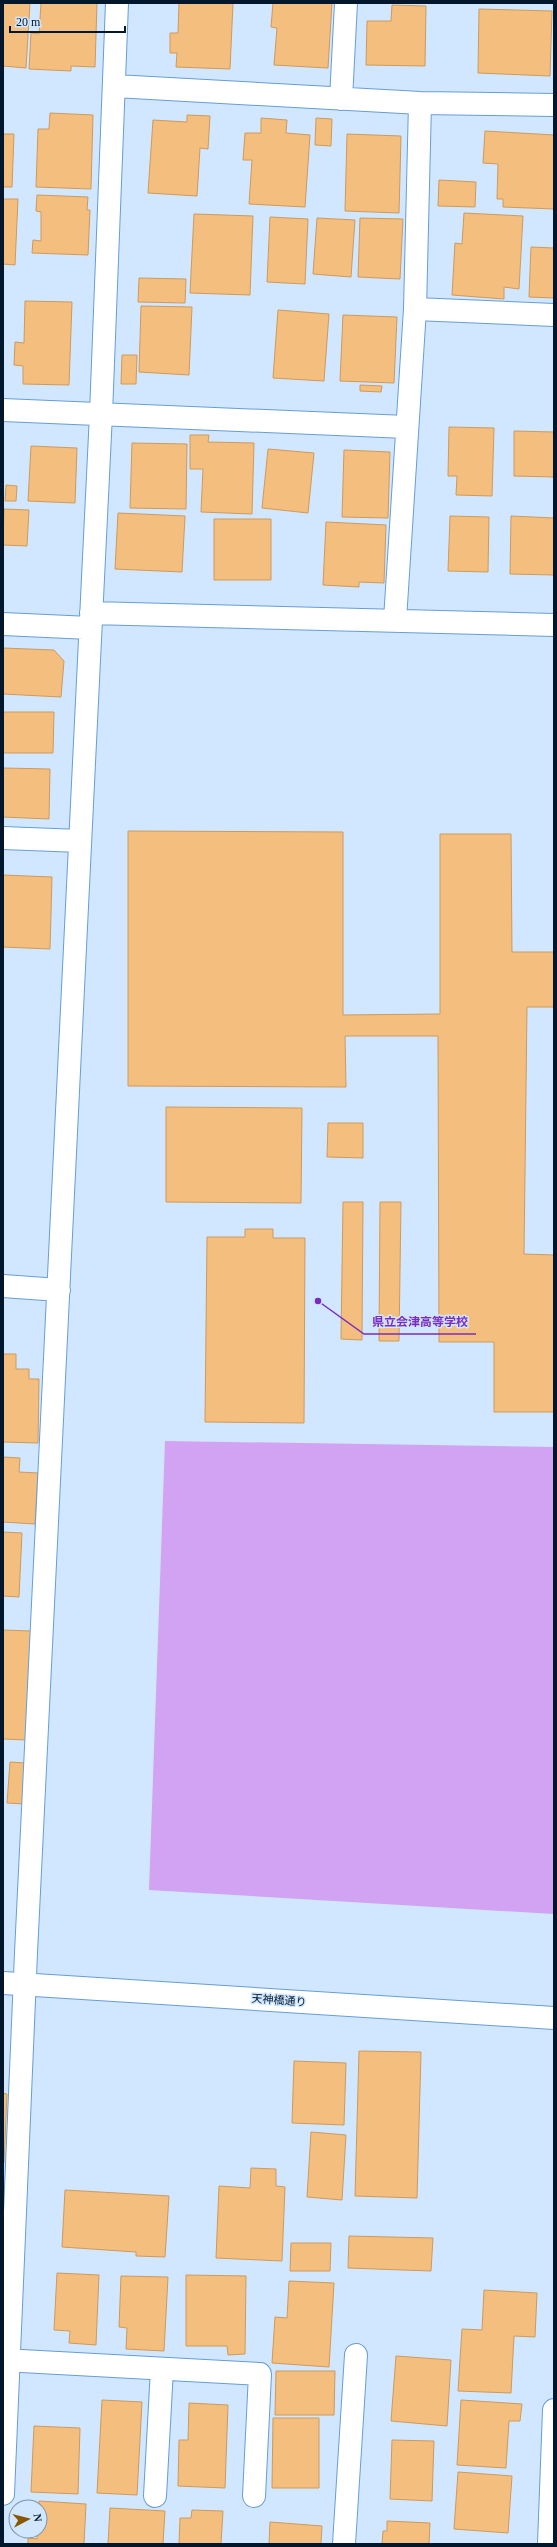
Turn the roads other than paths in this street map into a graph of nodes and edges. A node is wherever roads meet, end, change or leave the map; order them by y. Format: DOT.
graph roads {
  1 [pos="117,3"];
  2 [pos="346,3"];
  3 [pos="115,86"];
  4 [pos="341,99"];
  5 [pos="420,103"];
  6 [pos="554,105"];
  7 [pos="415,310"];
  8 [pos="554,315"];
  9 [pos="3,410"];
  10 [pos="101,414"];
  11 [pos="406,428"];
  12 [pos="91,620"];
  13 [pos="395,620"];
  14 [pos="3,624"];
  15 [pos="554,626"];
  16 [pos="3,838"];
  17 [pos="80,842"];
  18 [pos="3,1286"];
  19 [pos="58,1290"];
  20 [pos="3,1983"];
  21 [pos="25,1984"];
  22 [pos="554,2018"];
  23 [pos="356,2355"];
  24 [pos="6,2360"];
  25 [pos="162,2369"];
  26 [pos="554,2410"];
  27 [pos="3,2494"];
  28 [pos="155,2496"];
  29 [pos="254,2496"];
  30 [pos="344,2544"];
  31 [pos="549,2544"];
  1 -- 3 [label="street"];
  2 -- 4 [label="street"];
  3 -- 4 [label="street"];
  3 -- 10 [label="street"];
  4 -- 5 [label="street"];
  5 -- 6 [label="street"];
  5 -- 7 [label="street"];
  7 -- 8 [label="street"];
  7 -- 11 [label="street"];
  9 -- 10 [label="street"];
  10 -- 11 [label="street"];
  10 -- 12 [label="street"];
  11 -- 13 [label="street"];
  12 -- 13 [label="street"];
  12 -- 14 [label="street"];
  12 -- 17 [label="street"];
  13 -- 15 [label="street"];
  16 -- 17 [label="street"];
  17 -- 19 [label="street"];
  18 -- 19 [label="street"];
  19 -- 21 [label="street"];
  20 -- 21 [label="street, 天神橋通り"];
  21 -- 22 [label="street, 天神橋通り"];
  21 -- 24 [label="street"];
  23 -- 30 [label="street"];
  24 -- 25 [label="street"];
  24 -- 27 [label="street"];
  25 -- 28 [label="street"];
  25 -- 29 [label="street"];
  26 -- 31 [label="street"];
}
